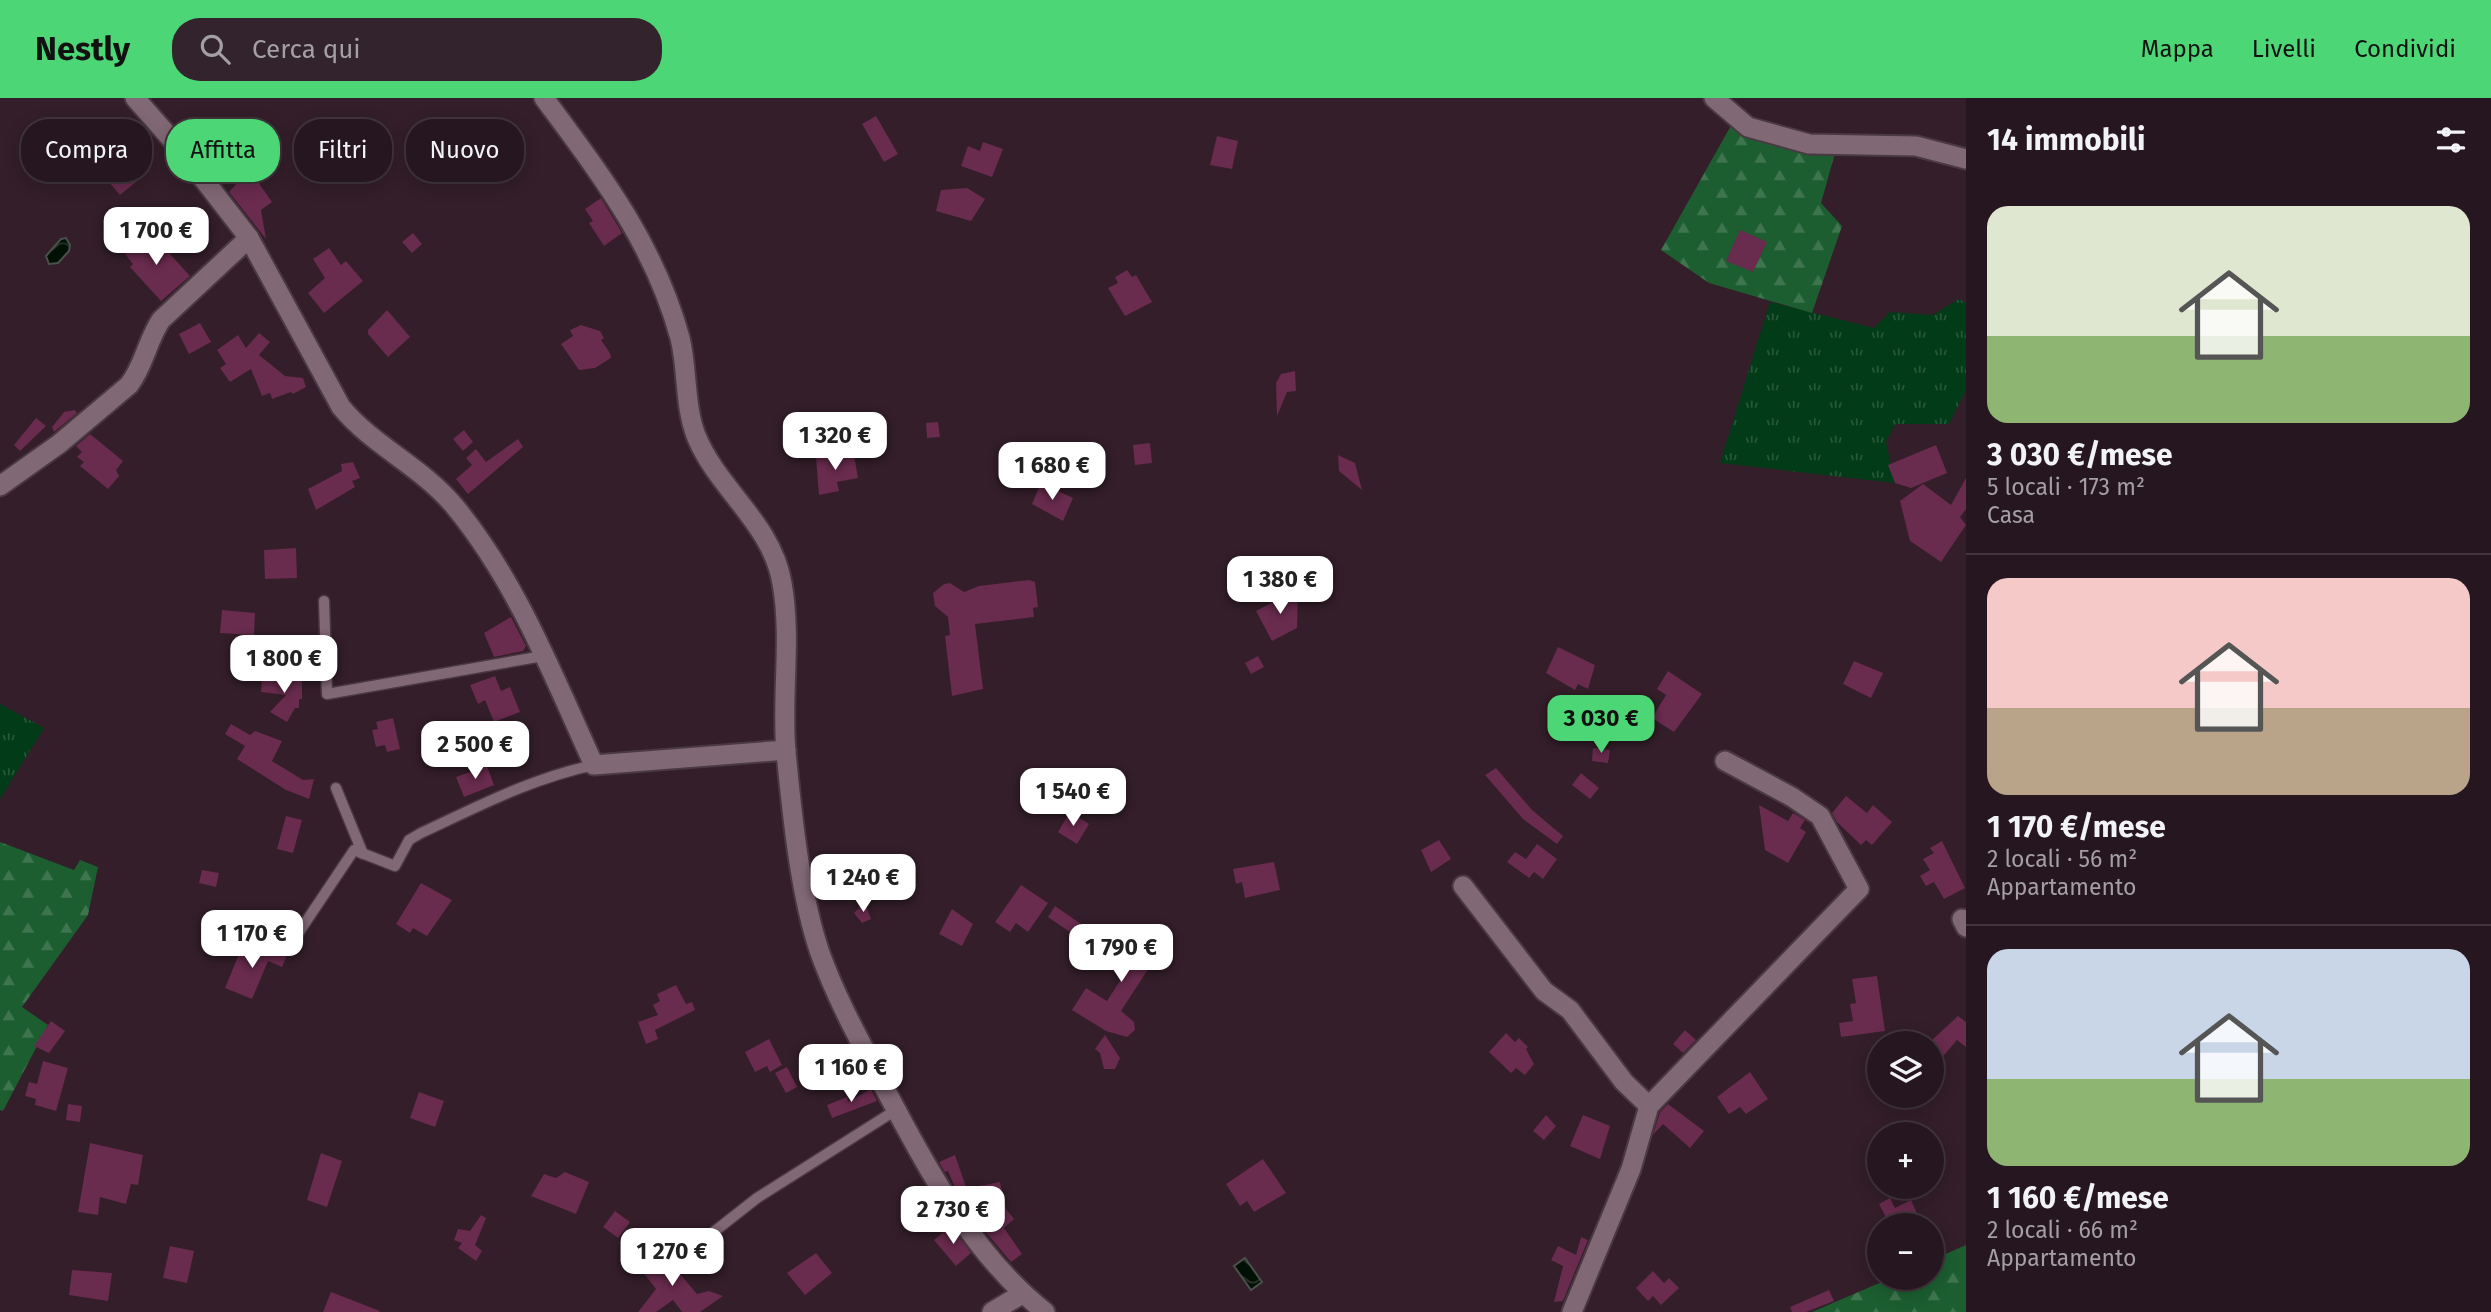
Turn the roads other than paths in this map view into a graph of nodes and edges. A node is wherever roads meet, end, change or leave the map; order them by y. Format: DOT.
graph roads {
  1 [pos="135,98"];
  2 [pos="544,98"];
  3 [pos="1714,98"];
  4 [pos="1966,159"];
  5 [pos="248,237"];
  6 [pos="0,486"];
  7 [pos="324,601"];
  8 [pos="543,656"];
  9 [pos="786,750"];
  10 [pos="1725,761"];
  11 [pos="594,765"];
  12 [pos="336,789"];
  13 [pos="363,853"];
  14 [pos="1463,887"];
  15 [pos="225,942"];
  16 [pos="1649,1106"];
  17 [pos="896,1110"];
  18 [pos="678,1261"];
  19 [pos="1021,1294"];
  20 [pos="992,1312"];
  21 [pos="1045,1312"];
  22 [pos="1572,1312"];
  1 -- 5 [label="street"];
  2 -- 9 [label="street"];
  3 -- 4 [label="street"];
  5 -- 6 [label="street"];
  5 -- 8 [label="street"];
  7 -- 8 [label="lane"];
  8 -- 11 [label="street"];
  9 -- 11 [label="street"];
  9 -- 17 [label="street"];
  10 -- 16 [label="street"];
  11 -- 13 [label="lane"];
  12 -- 13 [label="lane"];
  13 -- 15 [label="lane"];
  14 -- 16 [label="street"];
  16 -- 22 [label="street"];
  17 -- 18 [label="lane"];
  17 -- 19 [label="street"];
  19 -- 20 [label="street"];
  19 -- 21 [label="street"];
}
